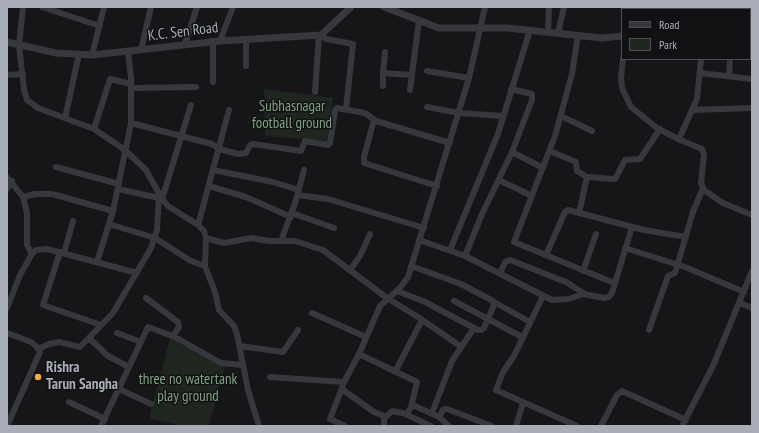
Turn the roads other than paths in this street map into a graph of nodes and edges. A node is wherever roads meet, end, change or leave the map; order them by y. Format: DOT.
graph roads {
  1 [pos="23,7"];
  2 [pos="42,7"];
  3 [pos="104,7"];
  4 [pos="151,7"];
  5 [pos="197,7"];
  6 [pos="233,7"];
  7 [pos="350,7"];
  8 [pos="384,7"];
  9 [pos="485,7"];
  10 [pos="549,7"];
  11 [pos="564,7"];
  12 [pos="398,9"];
  13 [pos="419,20"];
  14 [pos="100,26"];
  15 [pos="480,27"];
  16 [pos="530,30"];
  17 [pos="548,32"];
  18 [pos="558,32"];
  19 [pos="320,35"];
  20 [pos="578,35"];
  21 [pos="621,36"];
  22 [pos="246,39"];
  23 [pos="217,41"];
  24 [pos="7,42"];
  25 [pos="185,44"];
  26 [pos="19,45"];
  27 [pos="142,50"];
  28 [pos="128,52"];
  29 [pos="385,52"];
  30 [pos="79,54"];
  31 [pos="92,55"];
  32 [pos="623,60"];
  33 [pos="701,60"];
  34 [pos="730,60"];
  35 [pos="246,66"];
  36 [pos="427,70"];
  37 [pos="384,73"];
  38 [pos="700,73"];
  39 [pos="23,74"];
  40 [pos="7,75"];
  41 [pos="412,75"];
  42 [pos="729,76"];
  43 [pos="469,78"];
  44 [pos="752,79"];
  45 [pos="213,82"];
  46 [pos="131,86"];
  47 [pos="383,86"];
  48 [pos="196,87"];
  49 [pos="512,89"];
  50 [pos="410,90"];
  51 [pos="315,92"];
  52 [pos="191,105"];
  53 [pos="427,107"];
  54 [pos="752,108"];
  55 [pos="346,109"];
  56 [pos="229,110"];
  57 [pos="692,110"];
  58 [pos="459,113"];
  59 [pos="503,116"];
  60 [pos="561,116"];
  61 [pos="65,118"];
  62 [pos="374,120"];
  63 [pos="131,123"];
  64 [pos="94,129"];
  65 [pos="660,129"];
  66 [pos="592,130"];
  67 [pos="182,136"];
  68 [pos="678,139"];
  69 [pos="450,143"];
  70 [pos="219,149"];
  71 [pos="125,150"];
  72 [pos="550,151"];
  73 [pos="512,152"];
  74 [pos="56,167"];
  75 [pos="543,168"];
  76 [pos="213,170"];
  77 [pos="304,170"];
  78 [pos="587,177"];
  79 [pos="9,179"];
  80 [pos="499,180"];
  81 [pos="209,186"];
  82 [pos="437,186"];
  83 [pos="118,187"];
  84 [pos="703,188"];
  85 [pos="7,189"];
  86 [pos="298,193"];
  87 [pos="532,196"];
  88 [pos="23,197"];
  89 [pos="160,197"];
  90 [pos="113,211"];
  91 [pos="580,213"];
  92 [pos="291,215"];
  93 [pos="752,215"];
  94 [pos="73,221"];
  95 [pos="109,224"];
  96 [pos="198,224"];
  97 [pos="632,227"];
  98 [pos="334,228"];
  99 [pos="424,228"];
  100 [pos="370,234"];
  101 [pos="596,234"];
  102 [pos="686,237"];
  103 [pos="155,238"];
  104 [pos="206,238"];
  105 [pos="419,240"];
  106 [pos="281,241"];
  107 [pos="625,248"];
  108 [pos="450,250"];
  109 [pos="62,252"];
  110 [pos="32,254"];
  111 [pos="546,255"];
  112 [pos="465,256"];
  113 [pos="97,262"];
  114 [pos="678,265"];
  115 [pos="204,266"];
  116 [pos="411,266"];
  117 [pos="350,270"];
  118 [pos="583,270"];
  119 [pos="752,271"];
  120 [pos="137,273"];
  121 [pos="500,274"];
  122 [pos="614,283"];
  123 [pos="750,285"];
  124 [pos="397,291"];
  125 [pos="744,292"];
  126 [pos="585,294"];
  127 [pos="543,296"];
  128 [pos="146,298"];
  129 [pos="387,298"];
  130 [pos="454,301"];
  131 [pos="494,302"];
  132 [pos="740,303"];
  133 [pos="7,308"];
  134 [pos="752,308"];
  135 [pos="312,313"];
  136 [pos="488,319"];
  137 [pos="422,320"];
  138 [pos="530,322"];
  139 [pos="100,325"];
  140 [pos="474,328"];
  141 [pos="298,330"];
  142 [pos="650,330"];
  143 [pos="7,333"];
  144 [pos="117,333"];
  145 [pos="173,336"];
  146 [pos="366,337"];
  147 [pos="522,337"];
  148 [pos="89,338"];
  149 [pos="141,342"];
  150 [pos="240,346"];
  151 [pos="460,346"];
  152 [pos="38,349"];
  153 [pos="359,354"];
  154 [pos="243,364"];
  155 [pos="129,367"];
  156 [pos="395,372"];
  157 [pos="270,377"];
  158 [pos="343,385"];
  159 [pos="119,389"];
  160 [pos="68,402"];
  161 [pos="523,403"];
  162 [pos="151,404"];
  163 [pos="412,407"];
  164 [pos="432,413"];
  165 [pos="405,414"];
  166 [pos="385,418"];
  167 [pos="105,419"];
  168 [pos="686,420"];
  169 [pos="441,421"];
  170 [pos="8,426"];
  171 [pos="101,426"];
  172 [pos="259,426"];
  173 [pos="345,426"];
  174 [pos="384,426"];
  175 [pos="431,426"];
  176 [pos="449,426"];
  177 [pos="492,426"];
  178 [pos="516,426"];
  179 [pos="577,426"];
  180 [pos="601,426"];
  181 [pos="682,426"];
  1 -- 26 [label="street"];
  2 -- 14 [label="street"];
  3 -- 14 [label="street"];
  4 -- 27 [label="street"];
  5 -- 25 [label="street"];
  6 -- 23 [label="street"];
  7 -- 19 [label="street"];
  8 -- 12 [label="street"];
  9 -- 15 [label="street"];
  10 -- 17 [label="street"];
  11 -- 18 [label="street"];
  12 -- 13 [label="street"];
  13 -- 15 [label="street"];
  13 -- 41 [label="street"];
  14 -- 31 [label="street"];
  15 -- 16 [label="street"];
  15 -- 43 [label="street"];
  16 -- 17 [label="street"];
  16 -- 49 [label="street"];
  17 -- 18 [label="street"];
  18 -- 20 [label="street"];
  19 -- 22 [label="street, K.C. Sen Road"];
  19 -- 51 [label="street"];
  19 -- 55 [label="street"];
  20 -- 21 [label="street"];
  20 -- 60 [label="street"];
  22 -- 23 [label="street, K.C. Sen Road"];
  22 -- 35 [label="street"];
  23 -- 25 [label="street, K.C. Sen Road"];
  23 -- 45 [label="street"];
  24 -- 26 [label="street, K.C. Sen Road"];
  25 -- 27 [label="street, K.C. Sen Road"];
  26 -- 30 [label="street, K.C. Sen Road"];
  26 -- 39 [label="street"];
  27 -- 28 [label="street, K.C. Sen Road"];
  28 -- 31 [label="street, K.C. Sen Road"];
  28 -- 46 [label="street"];
  29 -- 37 [label="street"];
  30 -- 31 [label="street, K.C. Sen Road"];
  30 -- 61 [label="street"];
  32 -- 65 [label="street"];
  33 -- 38 [label="street"];
  34 -- 42 [label="street"];
  36 -- 43 [label="street"];
  37 -- 41 [label="street"];
  37 -- 47 [label="street"];
  38 -- 42 [label="street"];
  38 -- 57 [label="street"];
  39 -- 40 [label="street"];
  39 -- 61 [label="street"];
  41 -- 50 [label="street"];
  42 -- 44 [label="street"];
  43 -- 58 [label="street"];
  46 -- 48 [label="street"];
  46 -- 63 [label="street"];
  46 -- 64 [label="street"];
  49 -- 59 [label="street"];
  49 -- 73 [label="street"];
  52 -- 67 [label="street"];
  53 -- 58 [label="street"];
  54 -- 57 [label="street"];
  55 -- 62 [label="street"];
  55 -- 70 [label="street"];
  56 -- 70 [label="street"];
  57 -- 68 [label="street"];
  58 -- 59 [label="street"];
  58 -- 69 [label="street"];
  59 -- 108 [label="street"];
  60 -- 66 [label="street"];
  60 -- 72 [label="street"];
  61 -- 64 [label="street"];
  62 -- 69 [label="street"];
  62 -- 82 [label="street"];
  63 -- 67 [label="street"];
  63 -- 71 [label="street"];
  64 -- 71 [label="street"];
  65 -- 68 [label="street"];
  65 -- 78 [label="street"];
  67 -- 70 [label="street"];
  67 -- 89 [label="street"];
  68 -- 84 [label="street"];
  69 -- 82 [label="street"];
  70 -- 76 [label="street"];
  71 -- 83 [label="street"];
  71 -- 89 [label="street"];
  72 -- 75 [label="street"];
  72 -- 78 [label="street"];
  73 -- 75 [label="street"];
  73 -- 80 [label="street"];
  74 -- 83 [label="street"];
  75 -- 87 [label="street"];
  76 -- 81 [label="street"];
  76 -- 86 [label="street"];
  77 -- 86 [label="street"];
  78 -- 91 [label="street"];
  79 -- 85 [label="street"];
  79 -- 88 [label="street"];
  80 -- 87 [label="street"];
  80 -- 112 [label="street"];
  81 -- 92 [label="street"];
  81 -- 96 [label="street"];
  82 -- 99 [label="street"];
  83 -- 89 [label="street"];
  83 -- 90 [label="street"];
  84 -- 93 [label="street"];
  84 -- 102 [label="street"];
  86 -- 92 [label="street"];
  86 -- 99 [label="street"];
  87 -- 111 [label="street"];
  88 -- 90 [label="street"];
  88 -- 110 [label="street"];
  89 -- 96 [label="street"];
  89 -- 103 [label="street"];
  90 -- 95 [label="street"];
  91 -- 97 [label="street"];
  91 -- 111 [label="street"];
  92 -- 98 [label="street"];
  92 -- 106 [label="street"];
  94 -- 109 [label="street"];
  95 -- 103 [label="street"];
  95 -- 113 [label="street"];
  96 -- 104 [label="street"];
  97 -- 102 [label="street"];
  97 -- 107 [label="street"];
  99 -- 105 [label="street"];
  100 -- 117 [label="street"];
  101 -- 118 [label="street"];
  102 -- 114 [label="street"];
  103 -- 115 [label="street"];
  103 -- 120 [label="street"];
  104 -- 106 [label="street"];
  104 -- 115 [label="street"];
  105 -- 108 [label="street"];
  105 -- 116 [label="street"];
  106 -- 117 [label="street"];
  107 -- 114 [label="street"];
  107 -- 122 [label="street"];
  108 -- 112 [label="street"];
  109 -- 110 [label="street"];
  109 -- 113 [label="street"];
  109 -- 139 [label="street"];
  110 -- 133 [label="street"];
  111 -- 118 [label="street"];
  112 -- 121 [label="street"];
  113 -- 120 [label="street"];
  114 -- 125 [label="street"];
  114 -- 142 [label="street"];
  115 -- 150 [label="street"];
  116 -- 124 [label="street"];
  116 -- 131 [label="street"];
  117 -- 129 [label="street"];
  118 -- 122 [label="street"];
  119 -- 123 [label="street"];
  120 -- 139 [label="street"];
  121 -- 126 [label="street"];
  121 -- 127 [label="street"];
  122 -- 126 [label="street"];
  123 -- 125 [label="street"];
  124 -- 129 [label="street"];
  124 -- 140 [label="street"];
  125 -- 132 [label="street"];
  126 -- 127 [label="street"];
  127 -- 138 [label="street"];
  128 -- 145 [label="street"];
  129 -- 137 [label="street"];
  129 -- 146 [label="street"];
  130 -- 136 [label="street"];
  131 -- 136 [label="street"];
  131 -- 138 [label="street"];
  132 -- 134 [label="street"];
  132 -- 168 [label="street"];
  135 -- 146 [label="street"];
  136 -- 140 [label="street"];
  136 -- 147 [label="street"];
  137 -- 151 [label="street"];
  137 -- 156 [label="street"];
  138 -- 147 [label="street"];
  139 -- 148 [label="street"];
  140 -- 151 [label="street"];
  141 -- 150 [label="street"];
  143 -- 152 [label="street"];
  144 -- 149 [label="street"];
  145 -- 149 [label="street"];
  145 -- 154 [label="street"];
  146 -- 153 [label="street"];
  147 -- 161 [label="street"];
  148 -- 152 [label="street"];
  148 -- 155 [label="street"];
  149 -- 155 [label="street"];
  150 -- 154 [label="street"];
  151 -- 164 [label="street"];
  152 -- 170 [label="street"];
  153 -- 156 [label="street"];
  153 -- 158 [label="street"];
  154 -- 172 [label="street"];
  155 -- 159 [label="street"];
  156 -- 163 [label="street"];
  157 -- 158 [label="street"];
  158 -- 166 [label="street"];
  158 -- 173 [label="street"];
  159 -- 162 [label="street"];
  159 -- 167 [label="street"];
  160 -- 167 [label="street"];
  161 -- 178 [label="street"];
  161 -- 179 [label="street"];
  163 -- 164 [label="street"];
  163 -- 165 [label="street"];
  164 -- 169 [label="street"];
  165 -- 166 [label="street"];
  165 -- 175 [label="street"];
  166 -- 174 [label="street"];
  167 -- 171 [label="street"];
  168 -- 180 [label="street"];
  168 -- 181 [label="street"];
  169 -- 176 [label="street"];
  169 -- 177 [label="street"];
}
